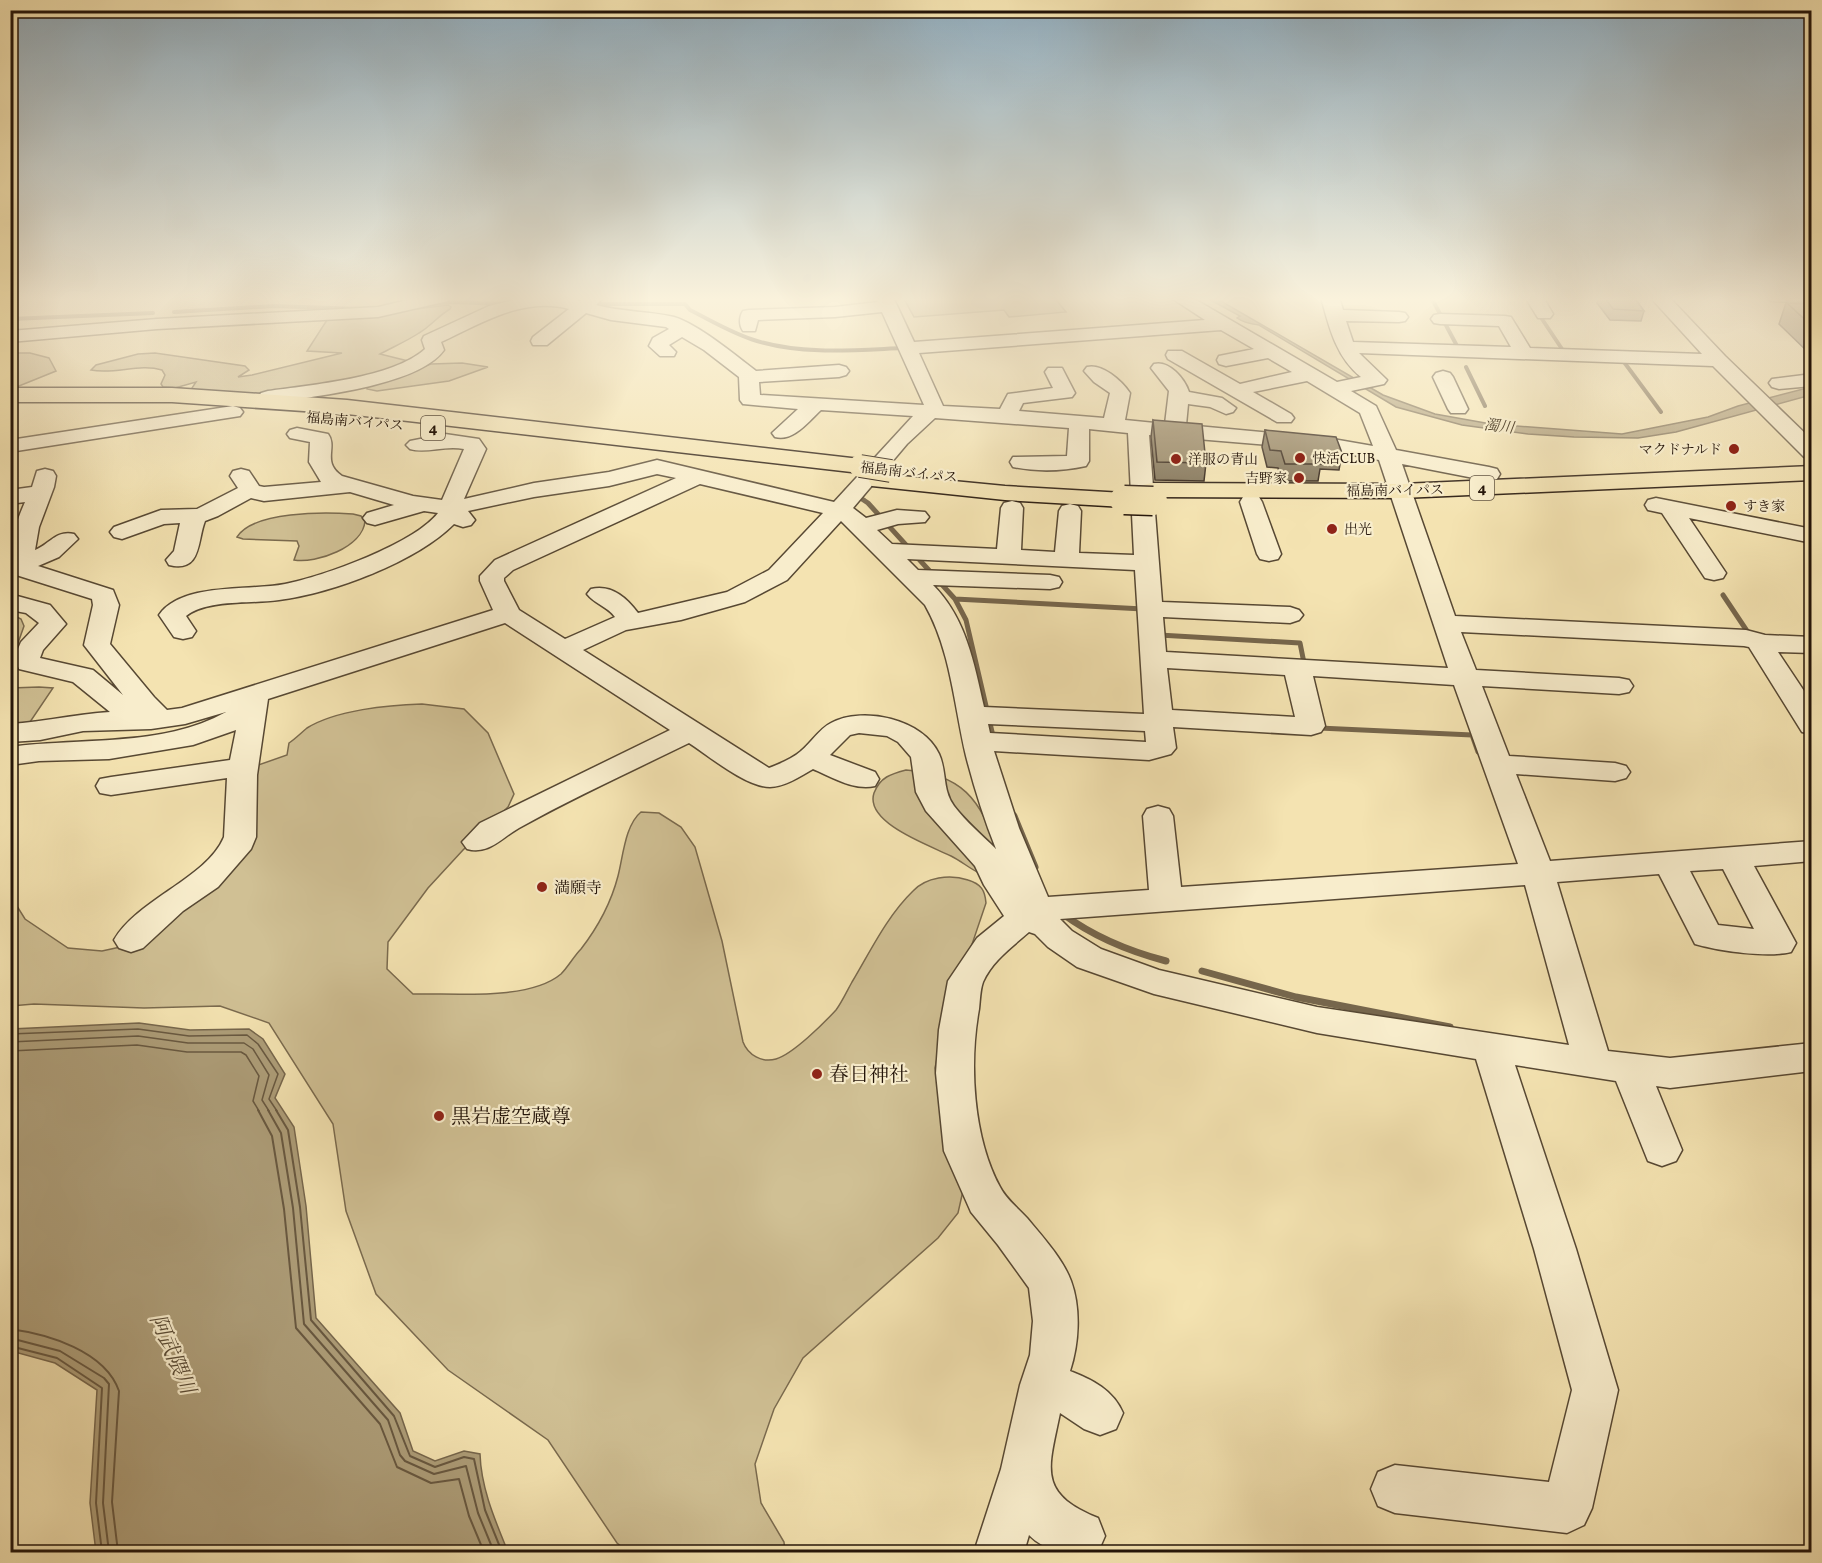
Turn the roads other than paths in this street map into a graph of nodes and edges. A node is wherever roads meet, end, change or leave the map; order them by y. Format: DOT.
graph roads {
  1 [pos="400,370"];
  2 [pos="743,370"];
  3 [pos="919,370"];
  4 [pos="1094,370"];
  5 [pos="1171,370"];
  6 [pos="1184,370"];
  7 [pos="1300,370"];
  8 [pos="1364,370"];
  9 [pos="1470,370"];
  10 [pos="1734,370"];
  11 [pos="1747,370"];
  12 [pos="838,371"];
  13 [pos="1055,372"];
  14 [pos="1472,373"];
  15 [pos="1309,375"];
  16 [pos="750,377"];
  17 [pos="1443,377"];
  18 [pos="1812,381"];
  19 [pos="354,382"];
  20 [pos="1248,387"];
  21 [pos="1336,388"];
  22 [pos="1767,390"];
  23 [pos="10,395"];
  24 [pos="268,397"];
  25 [pos="1179,397"];
  26 [pos="1283,397"];
  27 [pos="356,404"];
  28 [pos="815,405"];
  29 [pos="1118,405"];
  30 [pos="10,407"];
  31 [pos="1226,408"];
  32 [pos="1458,409"];
  33 [pos="931,410"];
  34 [pos="233,412"];
  35 [pos="1007,416"];
  36 [pos="1284,418"];
  37 [pos="1079,423"];
  38 [pos="1798,427"];
  39 [pos="1138,428"];
  40 [pos="1175,431"];
  41 [pos="782,433"];
  42 [pos="297,434"];
  43 [pos="417,445"];
  44 [pos="10,446"];
  45 [pos="1812,452"];
  46 [pos="1388,455"];
  47 [pos="1021,462"];
  48 [pos="736,464"];
  49 [pos="857,472"];
  50 [pos="1812,473"];
  51 [pos="1489,474"];
  52 [pos="346,477"];
  53 [pos="707,479"];
  54 [pos="567,486"];
  55 [pos="1812,490"];
  56 [pos="1153,496"];
  57 [pos="1404,496"];
  58 [pos="10,497"];
  59 [pos="1251,502"];
  60 [pos="421,505"];
  61 [pos="453,508"];
  62 [pos="1012,508"];
  63 [pos="525,509"];
  64 [pos="1070,511"];
  65 [pos="195,516"];
  66 [pos="918,517"];
  67 [pos="375,519"];
  68 [pos="850,519"];
  69 [pos="470,526"];
  70 [pos="122,532"];
  71 [pos="1812,536"];
  72 [pos="66,539"];
  73 [pos="885,551"];
  74 [pos="1269,554"];
  75 [pos="1009,556"];
  76 [pos="1066,559"];
  77 [pos="178,561"];
  78 [pos="1147,562"];
  79 [pos="22,564"];
  80 [pos="1714,573"];
  81 [pos="913,578"];
  82 [pos="1050,582"];
  83 [pos="600,594"];
  84 [pos="10,602"];
  85 [pos="1150,609"];
  86 [pos="508,614"];
  87 [pos="1290,615"];
  88 [pos="631,621"];
  89 [pos="1445,623"];
  90 [pos="183,631"];
  91 [pos="1759,642"];
  92 [pos="1812,645"];
  93 [pos="562,650"];
  94 [pos="1153,659"];
  95 [pos="1298,667"];
  96 [pos="1466,676"];
  97 [pos="1619,686"];
  98 [pos="254,701"];
  99 [pos="161,719"];
  100 [pos="130,720"];
  101 [pos="1159,720"];
  102 [pos="1812,726"];
  103 [pos="975,728"];
  104 [pos="689,732"];
  105 [pos="10,734"];
  106 [pos="10,756"];
  107 [pos="811,758"];
  108 [pos="1498,764"];
  109 [pos="243,767"];
  110 [pos="1615,772"];
  111 [pos="864,779"];
  112 [pos="111,786"];
  113 [pos="1158,816"];
  114 [pos="478,842"];
  115 [pos="1812,850"];
  116 [pos="1733,857"];
  117 [pos="1669,862"];
  118 [pos="1538,873"];
  119 [pos="1166,900"];
  120 [pos="1035,918"];
  121 [pos="131,940"];
  122 [pos="1491,1048"];
  123 [pos="1812,1057"];
  124 [pos="1611,1066"];
  125 [pos="1662,1150"];
  126 [pos="1043,1385"];
  127 [pos="1100,1413"];
  128 [pos="1025,1469"];
  129 [pos="1395,1489"];
  130 [pos="1080,1536"];
  131 [pos="999,1552"];
  1 -- 19 [label="street"];
  2 -- 16 [label="street"];
  3 -- 33 [label="street"];
  4 -- 29 [label="street"];
  5 -- 25 [label="street"];
  6 -- 36 [label="street"];
  7 -- 15 [label="street"];
  8 -- 21 [label="street"];
  9 -- 14 [label="street"];
  10 -- 22 [label="street"];
  11 -- 22 [label="street"];
  12 -- 16 [label="street"];
  13 -- 35 [label="street"];
  15 -- 20 [label="street"];
  15 -- 21 [label="street"];
  16 -- 28 [label="street"];
  17 -- 32 [label="street"];
  18 -- 22 [label="street"];
  19 -- 24 [label="street"];
  19 -- 27 [label="street"];
  21 -- 26 [label="street"];
  21 -- 46 [label="street"];
  22 -- 38 [label="street"];
  23 -- 49 [label="highway, 福島南バイパス / 4"];
  25 -- 31 [label="street"];
  25 -- 40 [label="street"];
  28 -- 33 [label="street"];
  28 -- 41 [label="street"];
  29 -- 37 [label="street"];
  29 -- 39 [label="street"];
  30 -- 34 [label="highway, 福島南バイパス / 4"];
  33 -- 35 [label="street"];
  33 -- 68 [label="street"];
  34 -- 44 [label="street"];
  34 -- 48 [label="highway, 福島南バイパス / 4"];
  35 -- 37 [label="street"];
  37 -- 47 [label="street"];
  38 -- 45 [label="street"];
  39 -- 40 [label="street"];
  39 -- 78 [label="street"];
  40 -- 46 [label="street"];
  42 -- 52 [label="street"];
  43 -- 61 [label="street"];
  46 -- 51 [label="street"];
  46 -- 57 [label="street"];
  48 -- 49 [label="highway, 福島南バイパス / 4"];
  48 -- 53 [label="street"];
  49 -- 56 [label="highway, 福島南バイパス / 4, bridge"];
  50 -- 57 [label="highway, 福島南バイパス / 4"];
  52 -- 60 [label="street"];
  52 -- 65 [label="street"];
  53 -- 54 [label="street"];
  53 -- 68 [label="street"];
  53 -- 86 [label="street"];
  54 -- 61 [label="street"];
  54 -- 63 [label="street"];
  55 -- 57 [label="highway, 福島南バイパス / 4"];
  56 -- 57 [label="highway, 福島南バイパス / 4"];
  56 -- 59 [label="highway, 福島南バイパス / 4"];
  57 -- 59 [label="highway, 福島南バイパス / 4"];
  57 -- 89 [label="street"];
  58 -- 79 [label="street"];
  59 -- 74 [label="street"];
  60 -- 61 [label="street"];
  60 -- 67 [label="street"];
  61 -- 69 [label="street"];
  61 -- 90 [label="street"];
  62 -- 75 [label="street"];
  64 -- 76 [label="street"];
  65 -- 70 [label="street"];
  65 -- 77 [label="street"];
  66 -- 68 [label="street"];
  68 -- 73 [label="street"];
  68 -- 88 [label="street"];
  71 -- 80 [label="street"];
  72 -- 79 [label="street"];
  73 -- 75 [label="street"];
  73 -- 81 [label="street"];
  75 -- 76 [label="street"];
  76 -- 78 [label="street"];
  78 -- 85 [label="street"];
  79 -- 99 [label="street"];
  81 -- 82 [label="street"];
  81 -- 103 [label="street"];
  83 -- 88 [label="street"];
  84 -- 100 [label="street"];
  85 -- 87 [label="street"];
  85 -- 94 [label="street"];
  86 -- 93 [label="street"];
  86 -- 98 [label="street"];
  88 -- 93 [label="street"];
  89 -- 91 [label="street"];
  89 -- 96 [label="street"];
  91 -- 92 [label="street"];
  91 -- 102 [label="street"];
  93 -- 104 [label="street"];
  94 -- 95 [label="street"];
  94 -- 101 [label="street"];
  95 -- 96 [label="street"];
  95 -- 101 [label="street"];
  96 -- 97 [label="street"];
  96 -- 108 [label="street"];
  98 -- 99 [label="street"];
  98 -- 106 [label="street"];
  98 -- 109 [label="street"];
  99 -- 100 [label="street"];
  100 -- 105 [label="street"];
  101 -- 103 [label="street"];
  103 -- 120 [label="street"];
  104 -- 107 [label="street"];
  104 -- 114 [label="street"];
  107 -- 111 [label="street"];
  107 -- 120 [label="street"];
  108 -- 110 [label="street"];
  108 -- 118 [label="street"];
  109 -- 112 [label="street"];
  109 -- 121 [label="street"];
  113 -- 119 [label="street"];
  115 -- 116 [label="street"];
  116 -- 117 [label="street"];
  116 -- 117 [label="street"];
  117 -- 118 [label="street"];
  118 -- 119 [label="street"];
  118 -- 124 [label="street"];
  119 -- 120 [label="street"];
  120 -- 122 [label="street"];
  120 -- 126 [label="street"];
  122 -- 124 [label="street"];
  122 -- 129 [label="street"];
  123 -- 124 [label="street"];
  124 -- 125 [label="street"];
  126 -- 127 [label="street"];
  126 -- 128 [label="street"];
  128 -- 130 [label="street"];
  128 -- 131 [label="street"];
}
